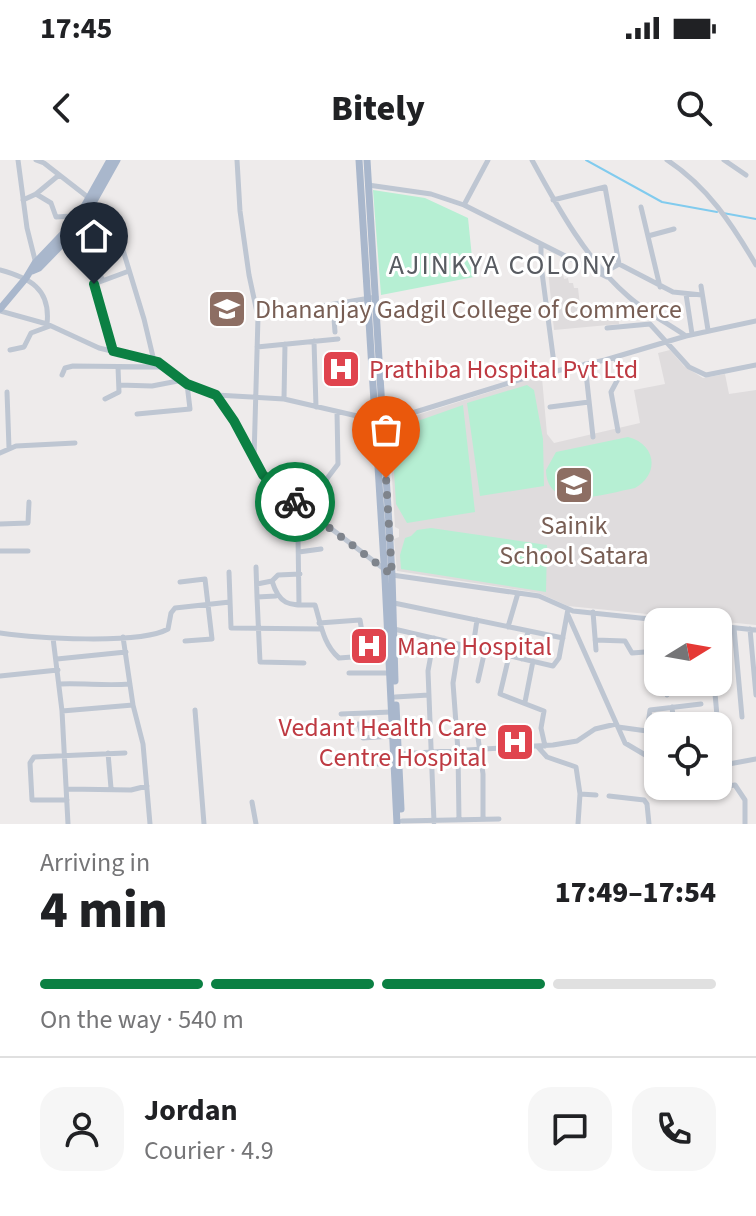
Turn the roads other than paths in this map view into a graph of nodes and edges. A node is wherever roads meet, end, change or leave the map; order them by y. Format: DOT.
graph roads {
  1 [pos="18,160"];
  2 [pos="36,160"];
  3 [pos="110,160"];
  4 [pos="117,160"];
  5 [pos="237,160"];
  6 [pos="359,160"];
  7 [pos="367,160"];
  8 [pos="488,160"];
  9 [pos="532,160"];
  10 [pos="667,160"];
  11 [pos="728,161"];
  12 [pos="59,175"];
  13 [pos="746,175"];
  14 [pos="365,184"];
  15 [pos="36,194"];
  16 [pos="89,198"];
  17 [pos="23,200"];
  18 [pos="553,200"];
  19 [pos="464,205"];
  20 [pos="641,207"];
  21 [pos="81,219"];
  22 [pos="674,229"];
  23 [pos="648,236"];
  24 [pos="542,244"];
  25 [pos="94,257"];
  26 [pos="619,264"];
  27 [pos="756,265"];
  28 [pos="0,270"];
  29 [pos="33,270"];
  30 [pos="129,271"];
  31 [pos="605,272"];
  32 [pos="102,279"];
  33 [pos="611,279"];
  34 [pos="701,286"];
  35 [pos="660,287"];
  36 [pos="686,294"];
  37 [pos="702,295"];
  38 [pos="372,298"];
  39 [pos="333,304"];
  40 [pos="0,310"];
  41 [pos="258,317"];
  42 [pos="756,321"];
  43 [pos="49,324"];
  44 [pos="607,328"];
  45 [pos="708,330"];
  46 [pos="335,332"];
  47 [pos="689,335"];
  48 [pos="338,339"];
  49 [pos="314,341"];
  50 [pos="668,342"];
  51 [pos="285,344"];
  52 [pos="257,347"];
  53 [pos="10,350"];
  54 [pos="113,351"];
  55 [pos="616,357"];
  56 [pos="154,361"];
  57 [pos="585,364"];
  58 [pos="756,365"];
  59 [pos="164,366"];
  60 [pos="118,367"];
  61 [pos="555,371"];
  62 [pos="62,375"];
  63 [pos="185,382"];
  64 [pos="119,385"];
  65 [pos="7,392"];
  66 [pos="216,395"];
  67 [pos="256,398"];
  68 [pos="105,399"];
  69 [pos="284,399"];
  70 [pos="589,402"];
  71 [pos="316,407"];
  72 [pos="550,407"];
  73 [pos="337,412"];
  74 [pos="137,414"];
  75 [pos="379,422"];
  76 [pos="618,431"];
  77 [pos="593,437"];
  78 [pos="75,443"];
  79 [pos="9,448"];
  80 [pos="0,453"];
  81 [pos="254,459"];
  82 [pos="29,502"];
  83 [pos="304,509"];
  84 [pos="313,516"];
  85 [pos="0,524"];
  86 [pos="321,549"];
  87 [pos="0,551"];
  88 [pos="28,551"];
  89 [pos="299,552"];
  90 [pos="256,567"];
  91 [pos="385,569"];
  92 [pos="229,572"];
  93 [pos="300,574"];
  94 [pos="392,575"];
  95 [pos="272,581"];
  96 [pos="180,582"];
  97 [pos="257,584"];
  98 [pos="518,593"];
  99 [pos="276,596"];
  100 [pos="257,597"];
  101 [pos="300,600"];
  102 [pos="230,602"];
  103 [pos="394,603"];
  104 [pos="208,604"];
  105 [pos="568,612"];
  106 [pos="593,612"];
  107 [pos="644,618"];
  108 [pos="477,620"];
  109 [pos="320,626"];
  110 [pos="508,627"];
  111 [pos="258,628"];
  112 [pos="734,628"];
  113 [pos="394,629"];
  114 [pos="753,629"];
  115 [pos="528,631"];
  116 [pos="0,633"];
  117 [pos="123,637"];
  118 [pos="53,638"];
  119 [pos="434,638"];
  120 [pos="563,638"];
  121 [pos="595,640"];
  122 [pos="185,641"];
  123 [pos="459,645"];
  124 [pos="388,646"];
  125 [pos="473,647"];
  126 [pos="485,650"];
  127 [pos="596,650"];
  128 [pos="126,652"];
  129 [pos="644,652"];
  130 [pos="366,656"];
  131 [pos="509,656"];
  132 [pos="57,659"];
  133 [pos="522,659"];
  134 [pos="533,661"];
  135 [pos="304,663"];
  136 [pos="58,670"];
  137 [pos="349,673"];
  138 [pos="390,673"];
  139 [pos="0,676"];
  140 [pos="478,681"];
  141 [pos="60,684"];
  142 [pos="130,684"];
  143 [pos="429,695"];
  144 [pos="756,695"];
  145 [pos="395,697"];
  146 [pos="525,702"];
  147 [pos="701,704"];
  148 [pos="133,705"];
  149 [pos="672,707"];
  150 [pos="195,710"];
  151 [pos="62,711"];
  152 [pos="391,712"];
  153 [pos="673,712"];
  154 [pos="341,714"];
  155 [pos="742,717"];
  156 [pos="476,723"];
  157 [pos="343,725"];
  158 [pos="617,726"];
  159 [pos="392,736"];
  160 [pos="542,746"];
  161 [pos="480,750"];
  162 [pos="458,751"];
  163 [pos="108,753"];
  164 [pos="125,753"];
  165 [pos="432,753"];
  166 [pos="65,754"];
  167 [pos="644,754"];
  168 [pos="395,757"];
  169 [pos="756,759"];
  170 [pos="732,763"];
  171 [pos="343,766"];
  172 [pos="732,785"];
  173 [pos="147,786"];
  174 [pos="111,788"];
  175 [pos="67,789"];
  176 [pos="580,794"];
  177 [pos="596,795"];
  178 [pos="609,796"];
  179 [pos="68,800"];
  180 [pos="252,802"];
  181 [pos="483,819"];
  182 [pos="499,819"];
  183 [pos="459,820"];
  184 [pos="434,822"];
  185 [pos="400,823"];
  186 [pos="68,824"];
  187 [pos="150,824"];
  188 [pos="204,824"];
  189 [pos="256,824"];
  190 [pos="578,824"];
  191 [pos="649,824"];
  192 [pos="745,824"];
  1 -- 17 [label="street"];
  2 -- 12 [label="street"];
  3 -- 16 [label="main road"];
  4 -- 21 [label="main road"];
  5 -- 41 [label="street"];
  6 -- 14 [label="main road"];
  7 -- 14 [label="main road"];
  8 -- 19 [label="street"];
  9 -- 18 [label="street"];
  10 -- 27 [label="street"];
  11 -- 13 [label="street"];
  12 -- 15 [label="street"];
  12 -- 16 [label="street"];
  14 -- 19 [label="street"];
  14 -- 38 [label="main road"];
  15 -- 17 [label="street"];
  15 -- 21 [label="street"];
  16 -- 21 [label="main road"];
  17 -- 29 [label="street"];
  18 -- 26 [label="street"];
  18 -- 31 [label="street"];
  19 -- 24 [label="street"];
  20 -- 23 [label="street"];
  21 -- 29 [label="main road"];
  21 -- 30 [label="street"];
  22 -- 23 [label="street"];
  23 -- 35 [label="street"];
  24 -- 33 [label="street"];
  24 -- 61 [label="street"];
  25 -- 32 [label="street"];
  26 -- 31 [label="street"];
  26 -- 35 [label="street"];
  28 -- 29 [label="street"];
  29 -- 40 [label="main road"];
  29 -- 43 [label="street"];
  30 -- 32 [label="street"];
  30 -- 56 [label="street"];
  31 -- 33 [label="street"];
  32 -- 54 [label="street"];
  33 -- 47 [label="street"];
  34 -- 37 [label="street"];
  35 -- 36 [label="street"];
  36 -- 37 [label="street"];
  36 -- 47 [label="street"];
  37 -- 45 [label="street"];
  38 -- 39 [label="street"];
  38 -- 75 [label="main road"];
  39 -- 41 [label="street"];
  39 -- 46 [label="street"];
  40 -- 43 [label="street"];
  41 -- 52 [label="street"];
  42 -- 45 [label="street"];
  43 -- 53 [label="street"];
  43 -- 54 [label="street"];
  44 -- 50 [label="street"];
  45 -- 47 [label="street"];
  47 -- 50 [label="street"];
  48 -- 49 [label="street"];
  49 -- 51 [label="street"];
  49 -- 71 [label="street"];
  50 -- 55 [label="street"];
  50 -- 58 [label="street"];
  51 -- 52 [label="street"];
  51 -- 69 [label="street"];
  52 -- 67 [label="street"];
  54 -- 56 [label="street"];
  55 -- 57 [label="street"];
  55 -- 76 [label="street"];
  56 -- 59 [label="street"];
  57 -- 61 [label="street"];
  57 -- 70 [label="street"];
  59 -- 60 [label="street"];
  59 -- 63 [label="street"];
  60 -- 62 [label="street"];
  60 -- 64 [label="street"];
  61 -- 75 [label="street"];
  63 -- 64 [label="street"];
  63 -- 66 [label="street"];
  63 -- 74 [label="street"];
  64 -- 68 [label="street"];
  65 -- 79 [label="street"];
  66 -- 67 [label="street"];
  66 -- 81 [label="street"];
  67 -- 69 [label="street"];
  67 -- 81 [label="street"];
  69 -- 71 [label="street"];
  70 -- 72 [label="street"];
  70 -- 77 [label="street"];
  71 -- 73 [label="street"];
  73 -- 75 [label="street"];
  73 -- 83 [label="street"];
  75 -- 91 [label="main road"];
  75 -- 94 [label="main road"];
  78 -- 79 [label="street"];
  79 -- 80 [label="street"];
  81 -- 83 [label="street"];
  82 -- 85 [label="street"];
  83 -- 84 [label="street"];
  84 -- 89 [label="street"];
  84 -- 91 [label="street"];
  86 -- 89 [label="street"];
  87 -- 88 [label="street"];
  89 -- 93 [label="street"];
  90 -- 97 [label="street"];
  91 -- 94 [label="street"];
  91 -- 124 [label="main road"];
  92 -- 102 [label="street"];
  93 -- 95 [label="street"];
  93 -- 101 [label="street"];
  94 -- 98 [label="street"];
  94 -- 103 [label="main road"];
  95 -- 97 [label="street"];
  95 -- 99 [label="street"];
  96 -- 104 [label="street"];
  97 -- 100 [label="street"];
  98 -- 105 [label="street"];
  98 -- 110 [label="street"];
  99 -- 100 [label="street"];
  99 -- 101 [label="street"];
  100 -- 111 [label="street"];
  101 -- 109 [label="street"];
  102 -- 104 [label="street"];
  102 -- 111 [label="street"];
  103 -- 108 [label="street"];
  103 -- 113 [label="main road"];
  104 -- 117 [label="street"];
  104 -- 122 [label="street"];
  105 -- 106 [label="street"];
  105 -- 120 [label="street"];
  105 -- 158 [label="street"];
  106 -- 107 [label="street"];
  106 -- 121 [label="street"];
  108 -- 110 [label="street"];
  108 -- 125 [label="street"];
  109 -- 111 [label="street"];
  109 -- 130 [label="street"];
  109 -- 130 [label="street"];
  110 -- 115 [label="street"];
  111 -- 135 [label="street"];
  112 -- 114 [label="street"];
  112 -- 155 [label="street"];
  113 -- 119 [label="street"];
  113 -- 145 [label="main road"];
  114 -- 144 [label="street"];
  115 -- 120 [label="street"];
  115 -- 133 [label="street"];
  116 -- 118 [label="street"];
  117 -- 118 [label="street"];
  117 -- 128 [label="street"];
  118 -- 132 [label="street"];
  119 -- 123 [label="street"];
  119 -- 143 [label="street"];
  120 -- 134 [label="street"];
  121 -- 127 [label="street"];
  121 -- 129 [label="street"];
  123 -- 125 [label="street"];
  123 -- 162 [label="street"];
  124 -- 130 [label="street"];
  124 -- 138 [label="main road"];
  125 -- 126 [label="street"];
  126 -- 131 [label="street"];
  126 -- 140 [label="street"];
  128 -- 132 [label="street"];
  128 -- 142 [label="street"];
  131 -- 133 [label="street"];
  131 -- 146 [label="street"];
  132 -- 136 [label="street"];
  133 -- 134 [label="street"];
  134 -- 146 [label="street"];
  136 -- 139 [label="street"];
  136 -- 141 [label="street"];
  137 -- 138 [label="street"];
  138 -- 152 [label="main road"];
  141 -- 142 [label="street"];
  141 -- 151 [label="street"];
  142 -- 148 [label="street"];
  143 -- 145 [label="street"];
  143 -- 165 [label="street"];
  145 -- 168 [label="main road"];
  146 -- 160 [label="street"];
  147 -- 149 [label="street"];
  148 -- 151 [label="street"];
  148 -- 173 [label="street"];
  149 -- 153 [label="street"];
  149 -- 158 [label="street"];
  150 -- 188 [label="street"];
  151 -- 166 [label="street"];
  152 -- 154 [label="street"];
  152 -- 159 [label="main road"];
  156 -- 161 [label="street"];
  157 -- 159 [label="street"];
  158 -- 160 [label="street"];
  158 -- 167 [label="street"];
  159 -- 168 [label="main road"];
  160 -- 161 [label="street"];
  160 -- 176 [label="street"];
  161 -- 162 [label="street"];
  161 -- 181 [label="street"];
  162 -- 165 [label="street"];
  162 -- 183 [label="street"];
  163 -- 164 [label="street"];
  163 -- 166 [label="street"];
  163 -- 174 [label="street"];
  165 -- 168 [label="street"];
  165 -- 184 [label="street"];
  166 -- 175 [label="street"];
  166 -- 179 [label="street"];
  168 -- 171 [label="street"];
  168 -- 185 [label="main road"];
  169 -- 170 [label="street"];
  172 -- 192 [label="street"];
  173 -- 174 [label="street"];
  173 -- 187 [label="street"];
  174 -- 175 [label="street"];
  175 -- 179 [label="street"];
  176 -- 177 [label="street"];
  176 -- 190 [label="street"];
  178 -- 191 [label="street"];
  179 -- 186 [label="street"];
  180 -- 189 [label="street"];
  181 -- 182 [label="street"];
  181 -- 183 [label="street"];
  183 -- 184 [label="street"];
  184 -- 185 [label="street"];
}
